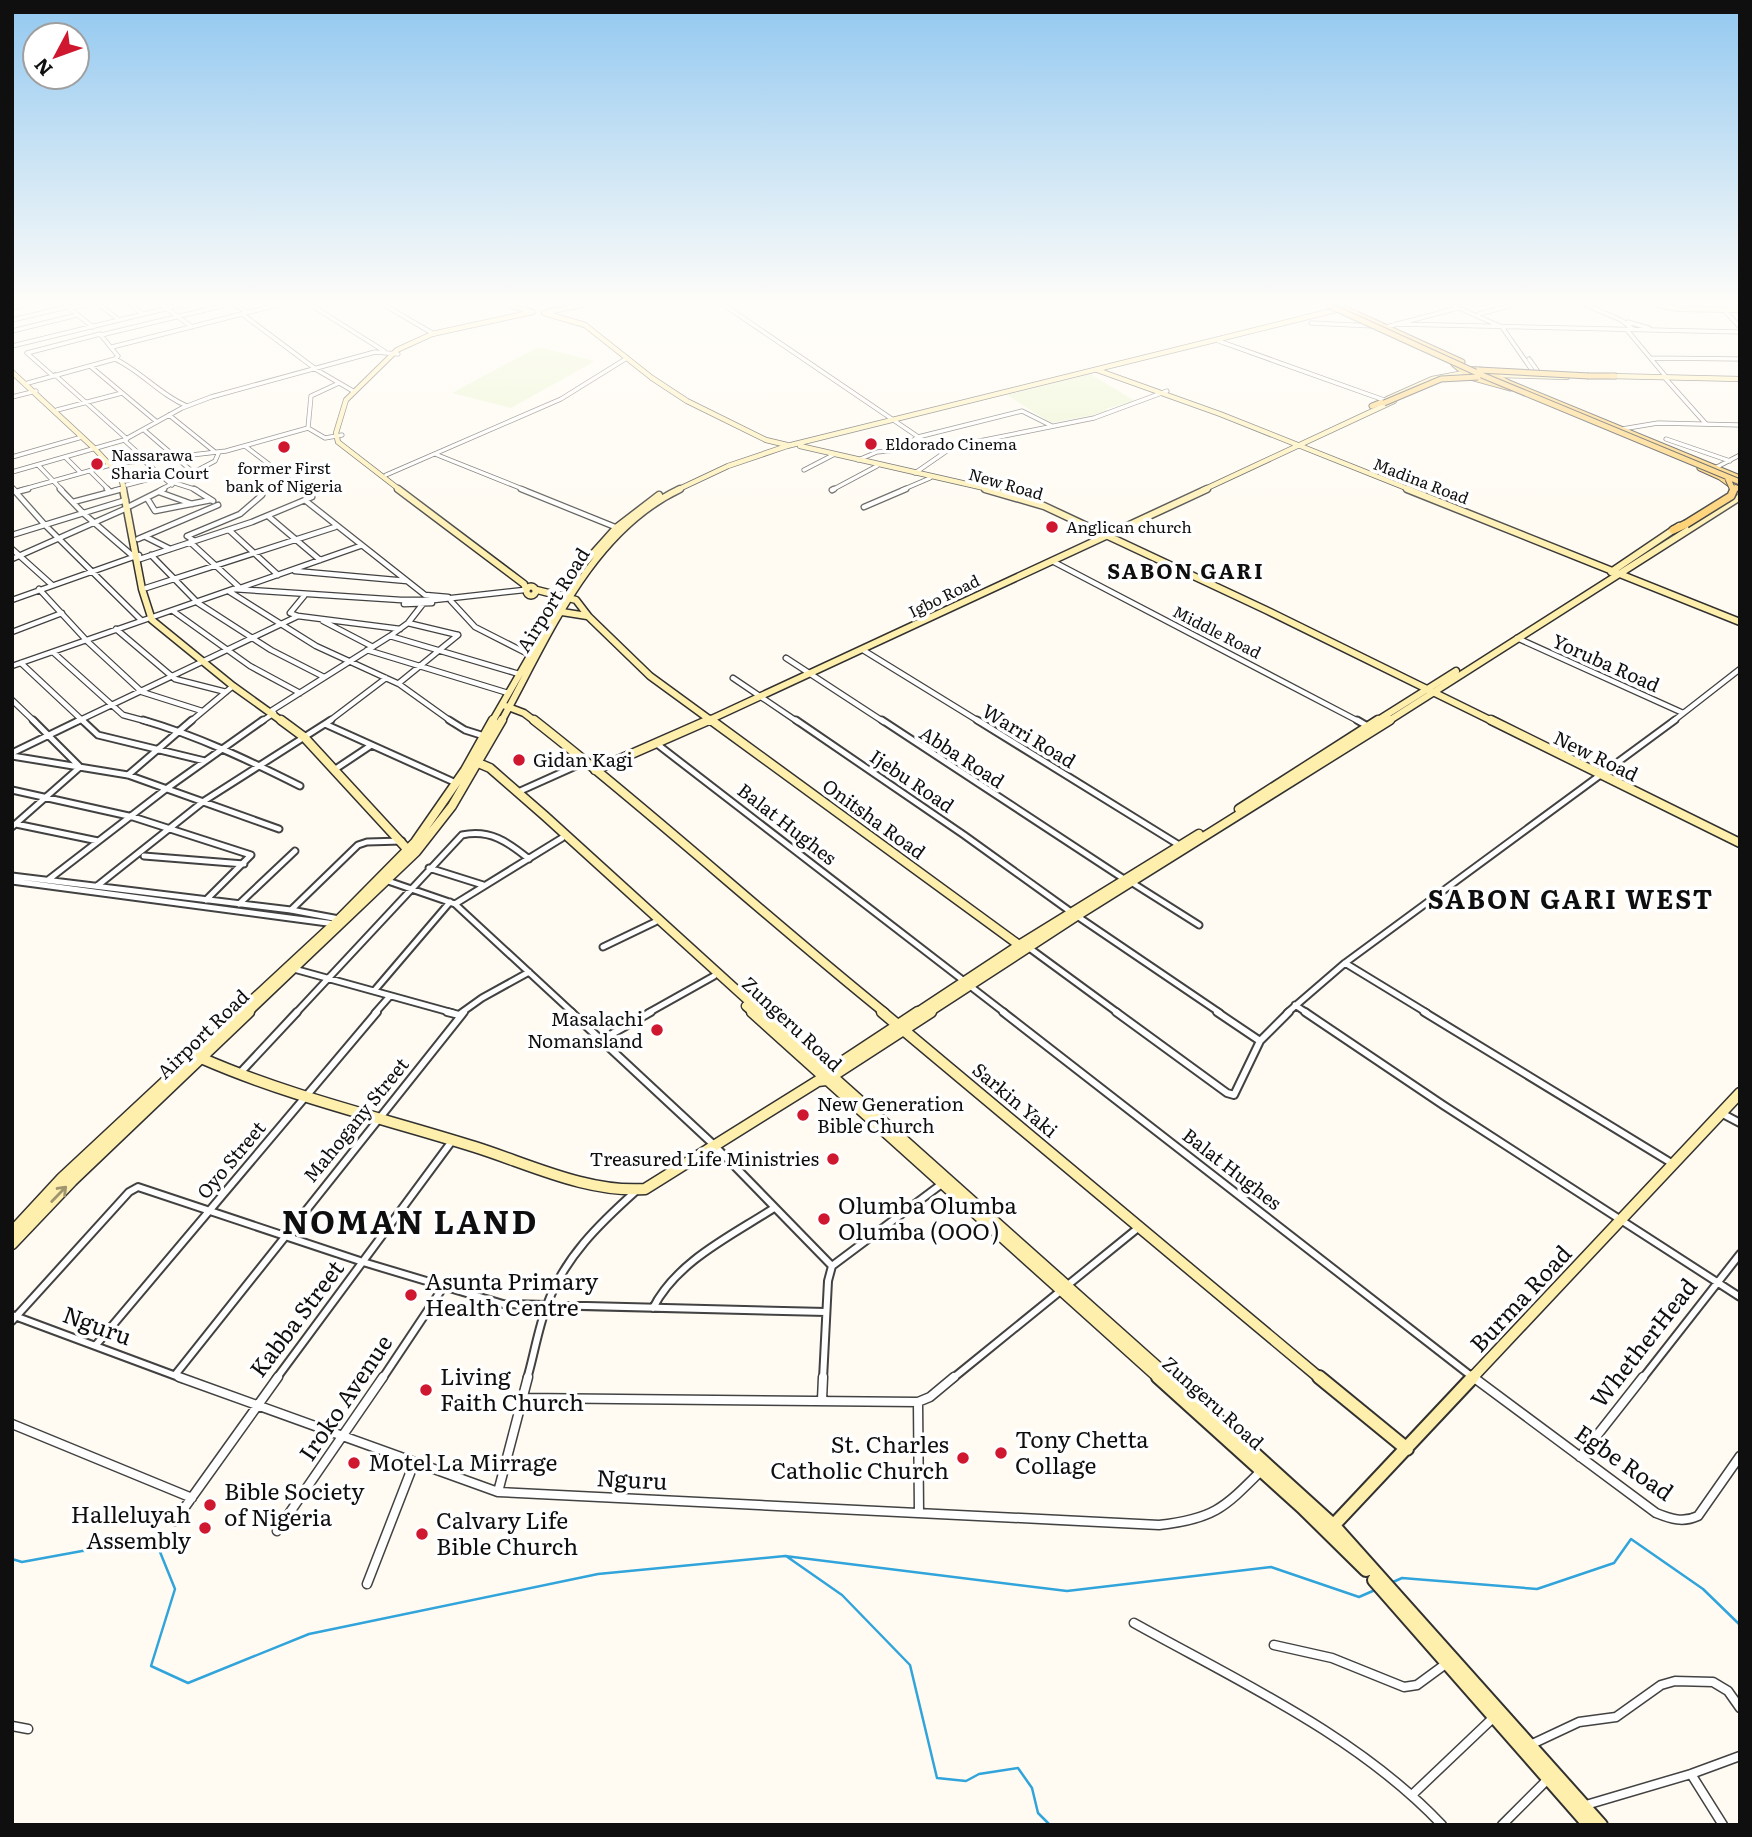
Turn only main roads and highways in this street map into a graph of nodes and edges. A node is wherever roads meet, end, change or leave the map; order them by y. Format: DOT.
graph roads {
  1 [pos="1411,391"];
  2 [pos="1412,391"];
  3 [pos="1523,391"];
  4 [pos="1523,391"];
  5 [pos="1525,391"];
  6 [pos="1526,391"];
  7 [pos="1718,471"];
  8 [pos="1740,480"];
  9 [pos="1737,492"];
  10 [pos="1687,525"];
  11 [pos="1673,530"];
  12 [pos="1683,533"];
  1 -- 2 [label="main road, bridge"];
  3 -- 9 [label="main road"];
  4 -- 8 [label="main road, bridge"];
  5 -- 7 [label="main road, bridge"];
  6 -- 7 [label="main road"];
  7 -- 8 [label="main road"];
  7 -- 10 [label="main road, bridge"];
  8 -- 9 [label="main road"];
  9 -- 10 [label="main road, bridge"];
  10 -- 11 [label="main road"];
  10 -- 12 [label="main road"];
}
